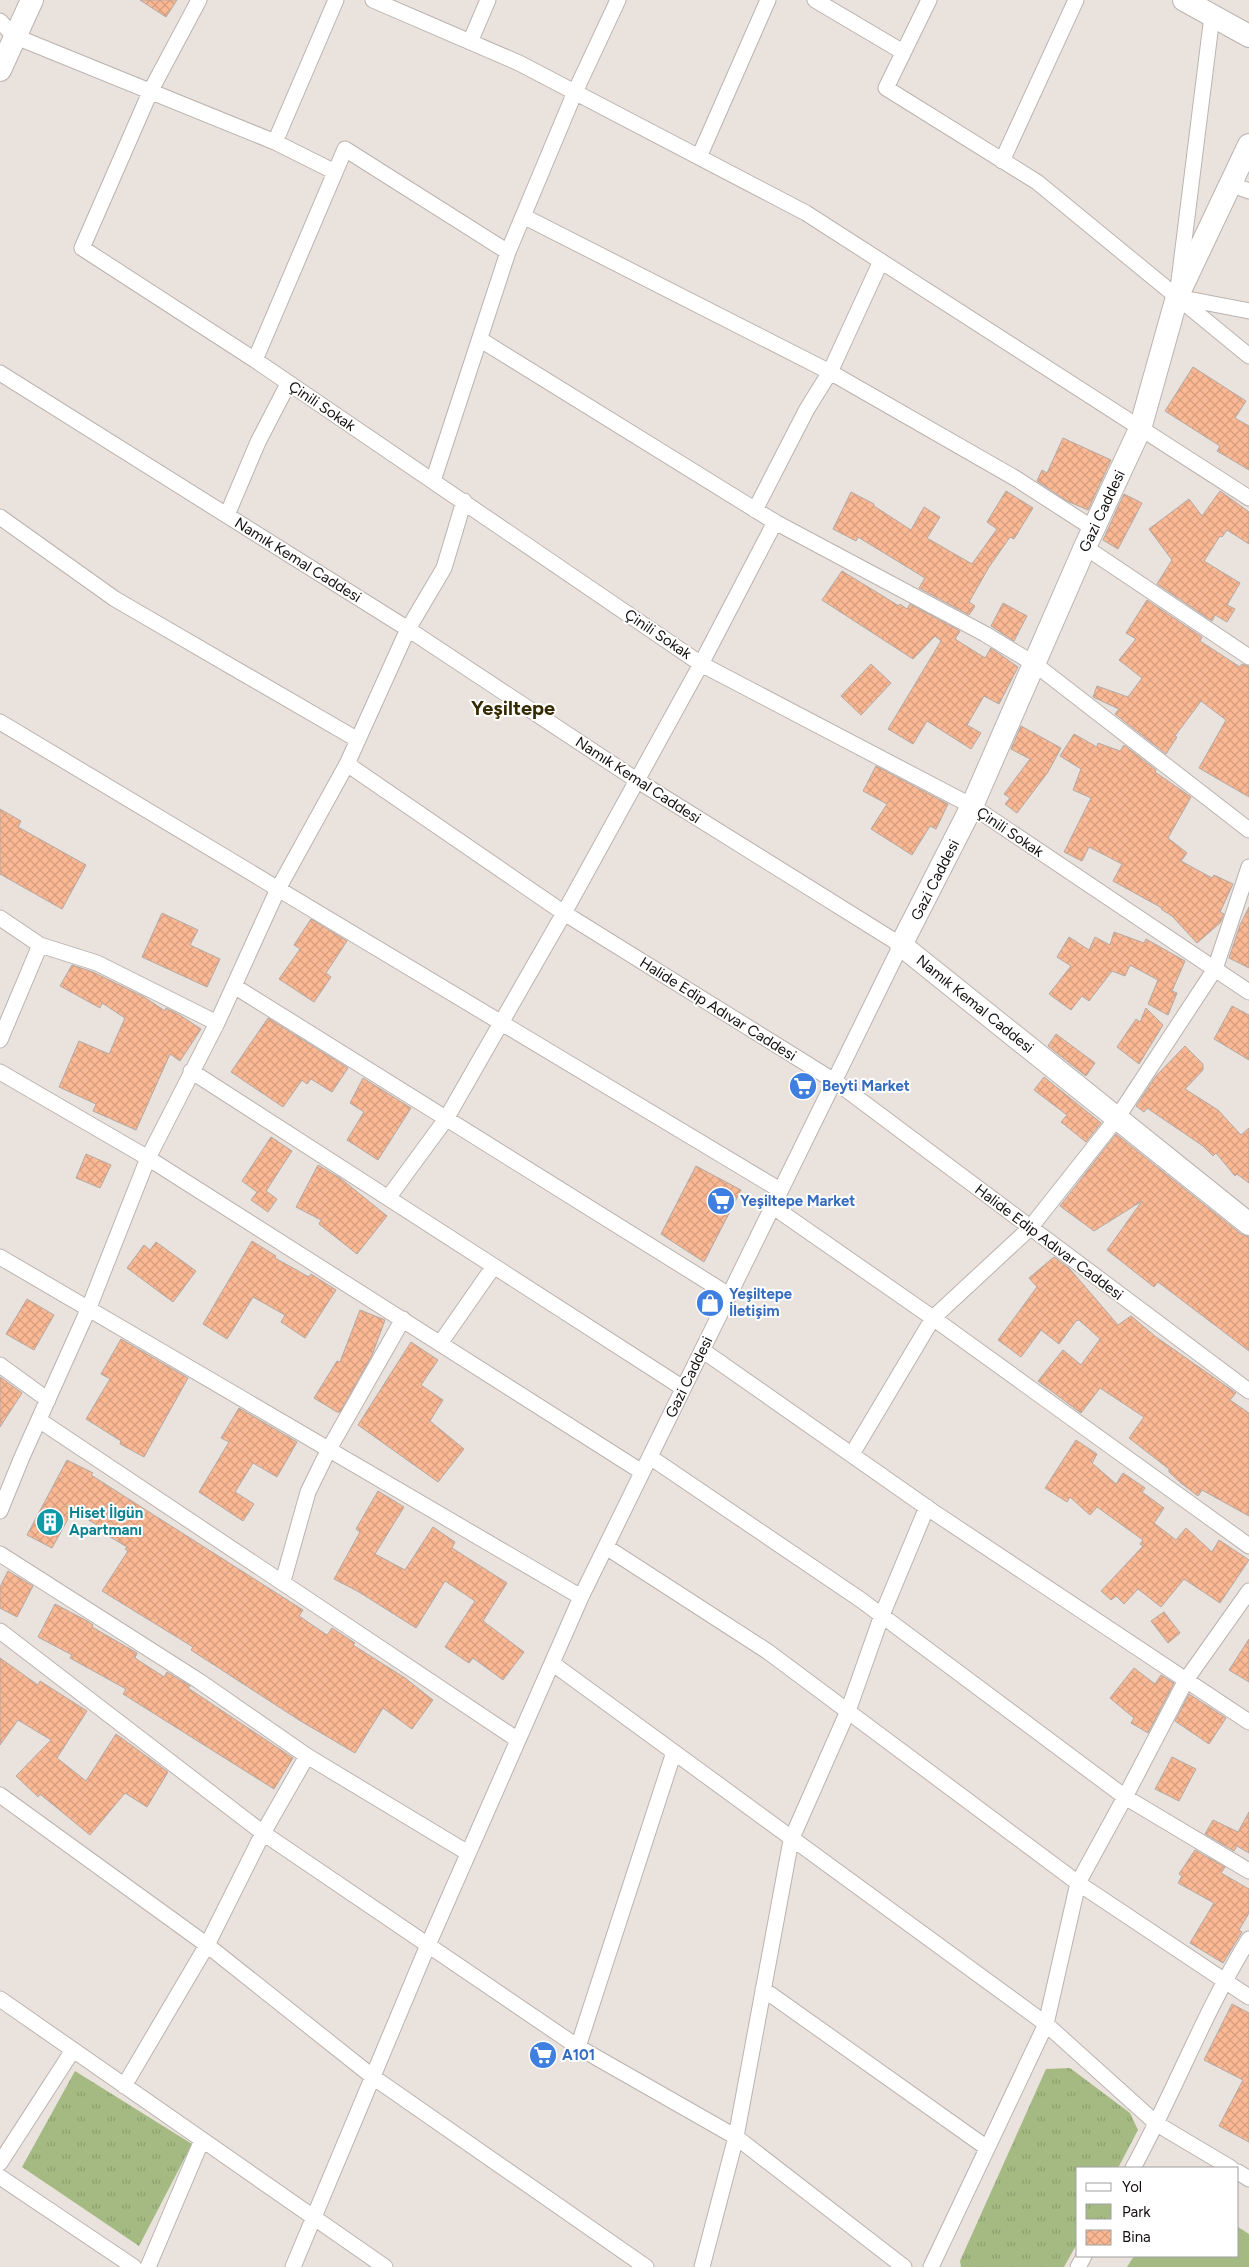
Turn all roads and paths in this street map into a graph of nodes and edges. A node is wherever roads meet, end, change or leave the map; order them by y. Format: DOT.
graph roads {
  1 [pos="32,0"];
  2 [pos="199,0"];
  3 [pos="336,0"];
  4 [pos="373,0"];
  5 [pos="488,0"];
  6 [pos="618,0"];
  7 [pos="768,0"];
  8 [pos="815,0"];
  9 [pos="929,0"];
  10 [pos="1076,0"];
  11 [pos="1184,0"];
  12 [pos="1212,16"];
  13 [pos="7,29"];
  14 [pos="1249,36"];
  15 [pos="470,42"];
  16 [pos="904,52"];
  17 [pos="0,70"];
  18 [pos="151,90"];
  19 [pos="575,92"];
  20 [pos="275,142"];
  21 [pos="1249,145"];
  22 [pos="699,157"];
  23 [pos="1002,161"];
  24 [pos="336,172"];
  25 [pos="1240,188"];
  26 [pos="523,216"];
  27 [pos="508,252"];
  28 [pos="881,260"];
  29 [pos="1177,297"];
  30 [pos="1249,311"];
  31 [pos="481,340"];
  32 [pos="1249,356"];
  33 [pos="255,360"];
  34 [pos="830,372"];
  35 [pos="0,373"];
  36 [pos="288,384"];
  37 [pos="1140,429"];
  38 [pos="433,480"];
  39 [pos="1249,498"];
  40 [pos="464,501"];
  41 [pos="755,510"];
  42 [pos="227,515"];
  43 [pos="0,517"];
  44 [pos="775,522"];
  45 [pos="1089,538"];
  46 [pos="408,629"];
  47 [pos="1249,657"];
  48 [pos="702,664"];
  49 [pos="1036,665"];
  50 [pos="2,727"];
  51 [pos="358,740"];
  52 [pos="347,764"];
  53 [pos="638,781"];
  54 [pos="972,806"];
  55 [pos="1249,830"];
  56 [pos="1249,868"];
  57 [pos="278,889"];
  58 [pos="564,913"];
  59 [pos="0,918"];
  60 [pos="40,945"];
  61 [pos="901,945"];
  62 [pos="1215,969"];
  63 [pos="234,986"];
  64 [pos="1249,992"];
  65 [pos="217,1023"];
  66 [pos="501,1023"];
  67 [pos="0,1040"];
  68 [pos="191,1071"];
  69 [pos="0,1072"];
  70 [pos="836,1082"];
  71 [pos="1117,1118"];
  72 [pos="446,1119"];
  73 [pos="148,1158"];
  74 [pos="780,1190"];
  75 [pos="388,1198"];
  76 [pos="772,1206"];
  77 [pos="1249,1224"];
  78 [pos="1030,1228"];
  79 [pos="0,1257"];
  80 [pos="494,1266"];
  81 [pos="729,1295"];
  82 [pos="88,1310"];
  83 [pos="933,1318"];
  84 [pos="404,1319"];
  85 [pos="441,1342"];
  86 [pos="702,1350"];
  87 [pos="0,1365"];
  88 [pos="683,1388"];
  89 [pos="1249,1392"];
  90 [pos="48,1400"];
  91 [pos="40,1420"];
  92 [pos="329,1449"];
  93 [pos="852,1454"];
  94 [pos="650,1457"];
  95 [pos="642,1472"];
  96 [pos="4,1491"];
  97 [pos="927,1507"];
  98 [pos="0,1511"];
  99 [pos="606,1546"];
  100 [pos="1249,1546"];
  101 [pos="0,1554"];
  102 [pos="283,1581"];
  103 [pos="1249,1591"];
  104 [pos="581,1598"];
  105 [pos="882,1615"];
  106 [pos="0,1631"];
  107 [pos="552,1664"];
  108 [pos="1186,1680"];
  109 [pos="848,1711"];
  110 [pos="1249,1722"];
  111 [pos="518,1740"];
  112 [pos="674,1752"];
  113 [pos="307,1756"];
  114 [pos="0,1795"];
  115 [pos="1125,1798"];
  116 [pos="263,1833"];
  117 [pos="791,1840"];
  118 [pos="468,1853"];
  119 [pos="1249,1871"];
  120 [pos="1078,1883"];
  121 [pos="1249,1938"];
  122 [pos="207,1945"];
  123 [pos="428,1945"];
  124 [pos="1223,1981"];
  125 [pos="763,1990"];
  126 [pos="1249,1997"];
  127 [pos="0,1999"];
  128 [pos="1046,2024"];
  129 [pos="578,2047"];
  130 [pos="73,2050"];
  131 [pos="372,2077"];
  132 [pos="124,2086"];
  133 [pos="1157,2124"];
  134 [pos="736,2137"];
  135 [pos="202,2140"];
  136 [pos="986,2148"];
  137 [pos="0,2164"];
  138 [pos="1134,2167"];
  139 [pos="1230,2167"];
  140 [pos="0,2177"];
  141 [pos="314,2218"];
  142 [pos="134,2267"];
  143 [pos="148,2267"];
  144 [pos="294,2267"];
  145 [pos="385,2267"];
  146 [pos="646,2267"];
  147 [pos="702,2267"];
  148 [pos="904,2267"];
  149 [pos="931,2267"];
  1 -- 13 [label="street"];
  2 -- 18 [label="street"];
  3 -- 20 [label="street"];
  4 -- 15 [label="street"];
  5 -- 15 [label="street"];
  6 -- 19 [label="street"];
  7 -- 22 [label="street"];
  8 -- 16 [label="street"];
  9 -- 16 [label="street"];
  10 -- 23 [label="street"];
  11 -- 12 [label="street"];
  12 -- 14 [label="street"];
  12 -- 29 [label="street"];
  13 -- 17 [label="street"];
  13 -- 18 [label="street"];
  15 -- 19 [label="street"];
  16 -- 23 [label="street"];
  18 -- 20 [label="street"];
  18 -- 33 [label="street, Çinili Sokak"];
  19 -- 22 [label="street"];
  19 -- 26 [label="street"];
  20 -- 24 [label="street"];
  21 -- 25 [label="street, Gazi Caddesi"];
  22 -- 28 [label="street"];
  23 -- 29 [label="street"];
  24 -- 27 [label="street"];
  24 -- 33 [label="street"];
  25 -- 29 [label="street, Gazi Caddesi"];
  26 -- 27 [label="street"];
  26 -- 34 [label="street"];
  27 -- 31 [label="street"];
  28 -- 34 [label="street"];
  28 -- 37 [label="street"];
  29 -- 30 [label="street"];
  29 -- 32 [label="street"];
  29 -- 37 [label="street, Gazi Caddesi"];
  31 -- 38 [label="street"];
  31 -- 41 [label="street"];
  33 -- 36 [label="street, Çinili Sokak"];
  34 -- 41 [label="street"];
  34 -- 45 [label="street"];
  35 -- 42 [label="street, Namık Kemal Caddesi"];
  36 -- 38 [label="street, Çinili Sokak"];
  36 -- 42 [label="street"];
  37 -- 39 [label="street"];
  37 -- 45 [label="street, Gazi Caddesi"];
  38 -- 40 [label="street, Çinili Sokak"];
  40 -- 46 [label="street"];
  40 -- 48 [label="street, Çinili Sokak"];
  41 -- 44 [label="street"];
  42 -- 46 [label="street, Namık Kemal Caddesi"];
  43 -- 51 [label="street"];
  44 -- 48 [label="street"];
  44 -- 49 [label="street"];
  45 -- 47 [label="street"];
  45 -- 49 [label="street, Gazi Caddesi"];
  46 -- 51 [label="street"];
  46 -- 53 [label="street, Namık Kemal Caddesi"];
  48 -- 53 [label="street"];
  48 -- 54 [label="street, Çinili Sokak"];
  49 -- 54 [label="street, Gazi Caddesi"];
  49 -- 55 [label="street"];
  50 -- 57 [label="street"];
  51 -- 52 [label="street"];
  52 -- 57 [label="street"];
  52 -- 58 [label="street, Halide Edip Adıvar Caddesi"];
  53 -- 58 [label="street"];
  53 -- 61 [label="street, Namık Kemal Caddesi"];
  54 -- 61 [label="street, Gazi Caddesi"];
  54 -- 62 [label="street, Çinili Sokak"];
  56 -- 62 [label="street"];
  57 -- 63 [label="street"];
  57 -- 66 [label="street"];
  58 -- 66 [label="street"];
  58 -- 70 [label="street, Halide Edip Adıvar Caddesi"];
  59 -- 60 [label="street"];
  60 -- 65 [label="street"];
  60 -- 67 [label="street"];
  61 -- 70 [label="street, Gazi Caddesi"];
  61 -- 71 [label="street, Namık Kemal Caddesi"];
  62 -- 64 [label="street, Çinili Sokak"];
  62 -- 71 [label="street"];
  63 -- 65 [label="street"];
  63 -- 72 [label="street"];
  65 -- 68 [label="street"];
  66 -- 72 [label="street"];
  66 -- 74 [label="street"];
  68 -- 73 [label="street"];
  68 -- 75 [label="street"];
  69 -- 73 [label="street"];
  70 -- 74 [label="street, Gazi Caddesi"];
  70 -- 78 [label="street, Halide Edip Adıvar Caddesi"];
  71 -- 77 [label="street, Namık Kemal Caddesi"];
  71 -- 78 [label="street"];
  72 -- 75 [label="street"];
  72 -- 81 [label="street"];
  73 -- 82 [label="street"];
  73 -- 84 [label="street"];
  74 -- 76 [label="street, Gazi Caddesi"];
  75 -- 80 [label="street"];
  76 -- 81 [label="street, Gazi Caddesi"];
  76 -- 83 [label="street"];
  78 -- 83 [label="street"];
  78 -- 89 [label="street, Halide Edip Adıvar Caddesi"];
  79 -- 82 [label="street"];
  80 -- 85 [label="street"];
  80 -- 88 [label="street"];
  81 -- 86 [label="street, Gazi Caddesi"];
  82 -- 90 [label="street"];
  82 -- 92 [label="street"];
  83 -- 93 [label="street"];
  83 -- 100 [label="street"];
  84 -- 85 [label="street"];
  84 -- 92 [label="street"];
  85 -- 95 [label="street"];
  86 -- 88 [label="street, Gazi Caddesi"];
  86 -- 93 [label="street"];
  87 -- 90 [label="street"];
  88 -- 94 [label="street, Gazi Caddesi"];
  90 -- 91 [label="street"];
  91 -- 96 [label="street"];
  91 -- 102 [label="street"];
  92 -- 102 [label="street"];
  92 -- 104 [label="street"];
  93 -- 97 [label="street"];
  94 -- 95 [label="street, Gazi Caddesi"];
  94 -- 105 [label="street"];
  95 -- 99 [label="street, Gazi Caddesi"];
  96 -- 98 [label="street"];
  97 -- 105 [label="street"];
  97 -- 108 [label="street"];
  99 -- 104 [label="street, Gazi Caddesi"];
  99 -- 109 [label="street"];
  101 -- 113 [label="street"];
  102 -- 111 [label="street"];
  103 -- 108 [label="street"];
  104 -- 107 [label="street, Gazi Caddesi"];
  105 -- 109 [label="street"];
  105 -- 115 [label="street"];
  106 -- 116 [label="street"];
  107 -- 111 [label="street, Gazi Caddesi"];
  107 -- 112 [label="street"];
  108 -- 110 [label="street"];
  108 -- 115 [label="street"];
  109 -- 117 [label="street"];
  109 -- 120 [label="street"];
  111 -- 118 [label="street, Gazi Caddesi"];
  112 -- 117 [label="street"];
  112 -- 129 [label="street"];
  113 -- 116 [label="street"];
  113 -- 118 [label="street"];
  114 -- 122 [label="street"];
  115 -- 119 [label="street"];
  115 -- 120 [label="street"];
  116 -- 122 [label="street"];
  116 -- 123 [label="street"];
  117 -- 125 [label="street"];
  117 -- 128 [label="street"];
  118 -- 123 [label="street, Gazi Caddesi"];
  120 -- 124 [label="street"];
  120 -- 128 [label="street"];
  121 -- 124 [label="street"];
  122 -- 131 [label="street"];
  122 -- 132 [label="street"];
  123 -- 129 [label="street"];
  123 -- 131 [label="street, Gazi Caddesi"];
  124 -- 126 [label="street"];
  124 -- 133 [label="street"];
  125 -- 134 [label="street"];
  125 -- 136 [label="street"];
  127 -- 130 [label="street"];
  128 -- 133 [label="street"];
  128 -- 136 [label="street"];
  129 -- 134 [label="street"];
  130 -- 132 [label="street"];
  130 -- 137 [label="street"];
  131 -- 141 [label="street, Gazi Caddesi"];
  131 -- 146 [label="street"];
  132 -- 135 [label="street"];
  133 -- 138 [label="street"];
  133 -- 139 [label="street"];
  134 -- 147 [label="street"];
  134 -- 148 [label="street"];
  135 -- 141 [label="street"];
  135 -- 143 [label="street"];
  136 -- 149 [label="street"];
  140 -- 142 [label="street"];
  141 -- 144 [label="street, Gazi Caddesi"];
  141 -- 145 [label="street"];
}
